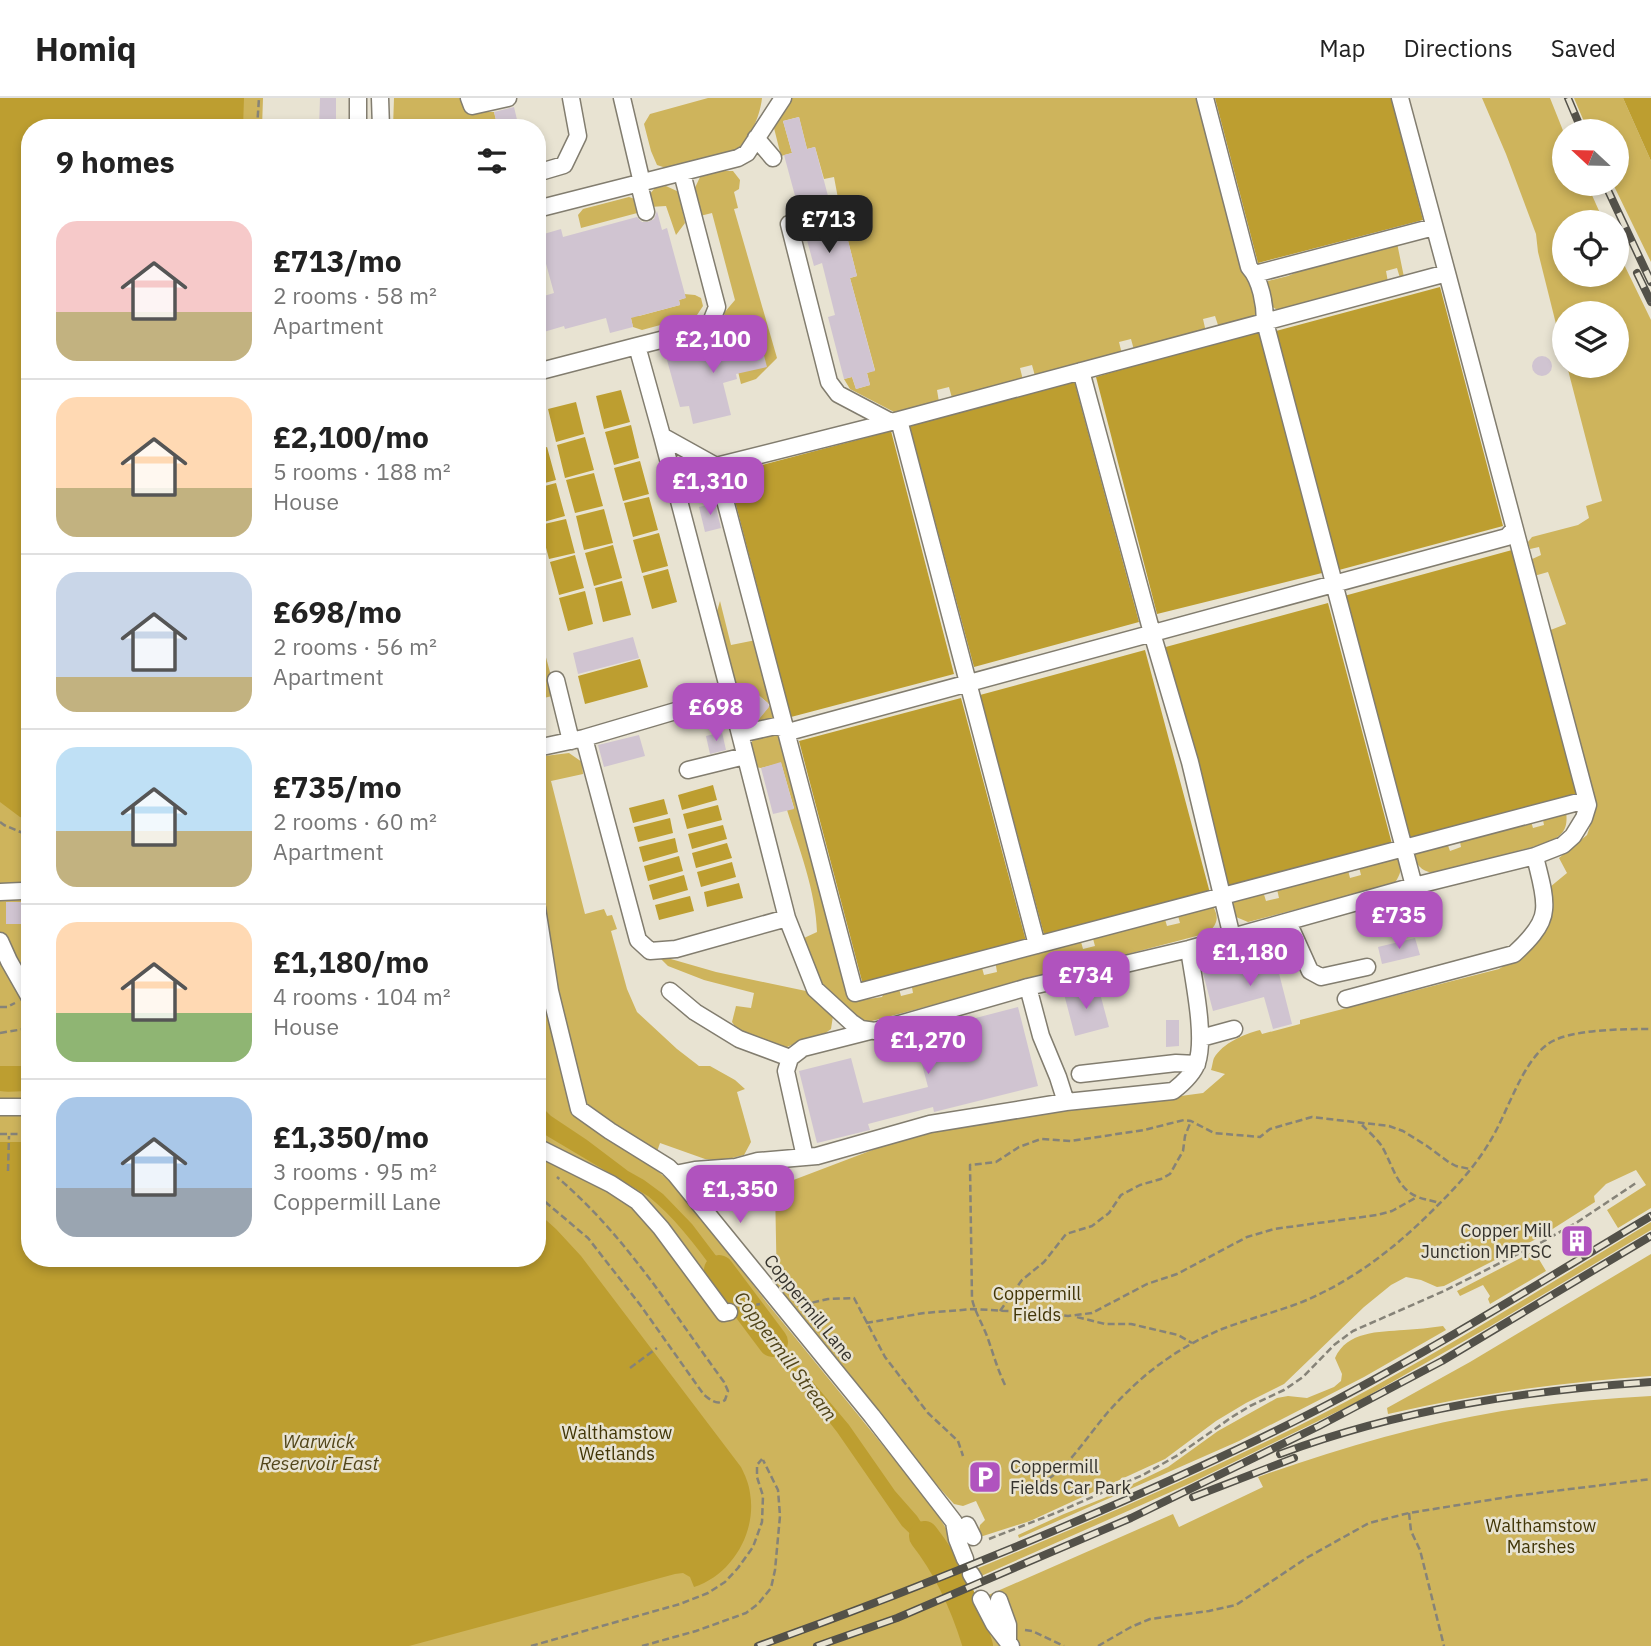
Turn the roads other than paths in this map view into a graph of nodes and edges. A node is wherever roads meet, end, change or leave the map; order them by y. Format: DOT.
graph roads {
  1 [pos="358,98"];
  2 [pos="380,98"];
  3 [pos="469,98"];
  4 [pos="508,98"];
  5 [pos="571,98"];
  6 [pos="622,98"];
  7 [pos="782,98"];
  8 [pos="1205,98"];
  9 [pos="1400,98"];
  10 [pos="358,119"];
  11 [pos="381,119"];
  12 [pos="757,138"];
  13 [pos="773,158"];
  14 [pos="546,170"];
  15 [pos="682,173"];
  16 [pos="641,183"];
  17 [pos="546,207"];
  18 [pos="646,212"];
  19 [pos="789,224"];
  20 [pos="1434,227"];
  21 [pos="1447,272"];
  22 [pos="1255,274"];
  23 [pos="1265,321"];
  24 [pos="637,346"];
  25 [pos="546,370"];
  26 [pos="1081,371"];
  27 [pos="895,421"];
  28 [pos="662,436"];
  29 [pos="716,466"];
  30 [pos="1514,529"];
  31 [pos="1334,584"];
  32 [pos="1152,633"];
  33 [pos="556,680"];
  34 [pos="968,683"];
  35 [pos="730,695"];
  36 [pos="786,729"];
  37 [pos="740,734"];
  38 [pos="578,739"];
  39 [pos="546,746"];
  40 [pos="745,755"];
  41 [pos="688,770"];
  42 [pos="1586,800"];
  43 [pos="1404,847"];
  44 [pos="1535,856"];
  45 [pos="1414,886"];
  46 [pos="21,891"];
  47 [pos="0,892"];
  48 [pos="1222,895"];
  49 [pos="787,918"];
  50 [pos="1287,922"];
  51 [pos="1232,937"];
  52 [pos="0,942"];
  53 [pos="1037,945"];
  54 [pos="1189,949"];
  55 [pos="546,965"];
  56 [pos="1367,967"];
  57 [pos="21,980"];
  58 [pos="1028,987"];
  59 [pos="670,991"];
  60 [pos="1346,999"];
  61 [pos="1234,1029"];
  62 [pos="872,1031"];
  63 [pos="1201,1038"];
  64 [pos="790,1058"];
  65 [pos="1197,1064"];
  66 [pos="1080,1074"];
  67 [pos="1066,1102"];
  68 [pos="21,1105"];
  69 [pos="0,1107"];
  70 [pos="546,1152"];
  71 [pos="805,1157"];
  72 [pos="676,1174"];
  73 [pos="729,1312"];
  74 [pos="970,1571"];
  75 [pos="981,1598"];
  76 [pos="999,1600"];
  77 [pos="1009,1643"];
  1 -- 10 [label="street"];
  2 -- 11 [label="street"];
  3 -- 4 [label="street"];
  5 -- 14 [label="street"];
  6 -- 16 [label="street"];
  7 -- 12 [label="street"];
  8 -- 22 [label="street"];
  9 -- 20 [label="street"];
  12 -- 13 [label="street"];
  12 -- 15 [label="street"];
  15 -- 16 [label="street"];
  15 -- 24 [label="street"];
  16 -- 17 [label="street"];
  16 -- 18 [label="street"];
  19 -- 27 [label="street"];
  20 -- 21 [label="street"];
  20 -- 22 [label="street"];
  21 -- 23 [label="street"];
  21 -- 30 [label="street"];
  22 -- 23 [label="street"];
  23 -- 26 [label="street"];
  23 -- 31 [label="street"];
  24 -- 25 [label="street"];
  24 -- 28 [label="street"];
  26 -- 27 [label="street"];
  26 -- 32 [label="street"];
  27 -- 29 [label="street"];
  27 -- 34 [label="street"];
  28 -- 29 [label="street"];
  28 -- 35 [label="street"];
  29 -- 36 [label="street"];
  30 -- 31 [label="street"];
  30 -- 42 [label="street"];
  31 -- 32 [label="street"];
  31 -- 43 [label="street"];
  32 -- 34 [label="street"];
  32 -- 48 [label="street"];
  33 -- 38 [label="street"];
  34 -- 36 [label="street"];
  34 -- 53 [label="street"];
  35 -- 37 [label="street"];
  35 -- 38 [label="street"];
  36 -- 37 [label="street"];
  36 -- 53 [label="street"];
  37 -- 40 [label="street"];
  38 -- 39 [label="street"];
  38 -- 49 [label="street"];
  40 -- 41 [label="street"];
  40 -- 49 [label="street"];
  42 -- 43 [label="street"];
  42 -- 44 [label="street"];
  43 -- 45 [label="street"];
  43 -- 48 [label="street"];
  44 -- 45 [label="street"];
  44 -- 60 [label="street"];
  45 -- 50 [label="street"];
  46 -- 47 [label="street"];
  48 -- 51 [label="street"];
  48 -- 53 [label="street"];
  49 -- 62 [label="street"];
  50 -- 51 [label="street"];
  50 -- 56 [label="street"];
  51 -- 54 [label="street"];
  52 -- 57 [label="street"];
  54 -- 58 [label="street"];
  54 -- 63 [label="street"];
  55 -- 72 [label="street, Coppermill Lane"];
  58 -- 62 [label="street"];
  58 -- 67 [label="street"];
  59 -- 64 [label="street"];
  61 -- 63 [label="street"];
  62 -- 64 [label="street"];
  63 -- 65 [label="street"];
  64 -- 71 [label="street"];
  65 -- 66 [label="street"];
  65 -- 67 [label="street"];
  67 -- 71 [label="street"];
  68 -- 69 [label="street"];
  70 -- 73 [label="street"];
  71 -- 72 [label="street"];
  72 -- 74 [label="street, Coppermill Lane"];
  75 -- 77 [label="street"];
  76 -- 77 [label="street"];
}
